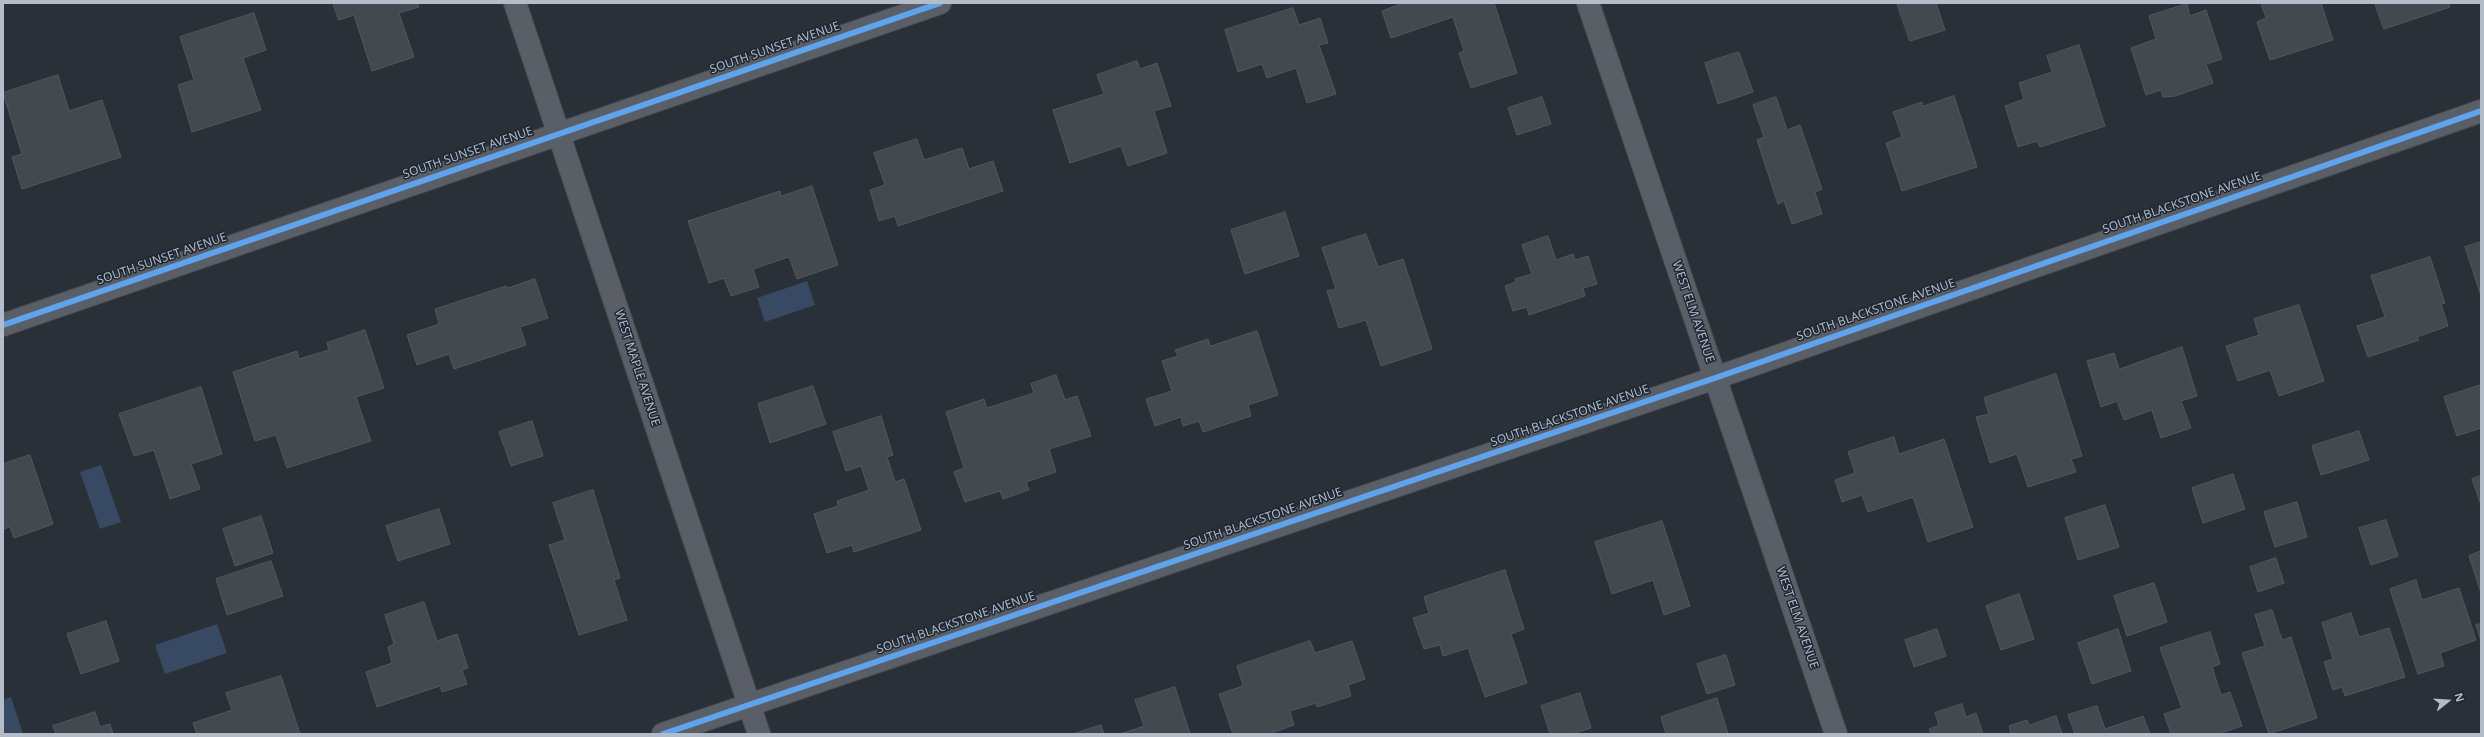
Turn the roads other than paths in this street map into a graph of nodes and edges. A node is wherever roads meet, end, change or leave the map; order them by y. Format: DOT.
graph roads {
  1 [pos="514,3"];
  2 [pos="940,3"];
  3 [pos="1588,3"];
  4 [pos="2481,111"];
  5 [pos="559,134"];
  6 [pos="3,325"];
  7 [pos="1715,378"];
  8 [pos="748,705"];
  9 [pos="663,734"];
  10 [pos="758,734"];
  11 [pos="1836,734"];
  1 -- 5 [label="street, WEST MAPLE AVENUE"];
  2 -- 5 [label="street, SOUTH SUNSET AVENUE"];
  3 -- 7 [label="street, WEST ELM AVENUE"];
  4 -- 7 [label="street, SOUTH BLACKSTONE AVENUE"];
  5 -- 6 [label="street, SOUTH SUNSET AVENUE"];
  5 -- 8 [label="street, WEST MAPLE AVENUE"];
  7 -- 8 [label="street, SOUTH BLACKSTONE AVENUE"];
  7 -- 11 [label="street, WEST ELM AVENUE"];
  8 -- 9 [label="street, SOUTH BLACKSTONE AVENUE"];
  8 -- 10 [label="street, WEST MAPLE AVENUE"];
}
